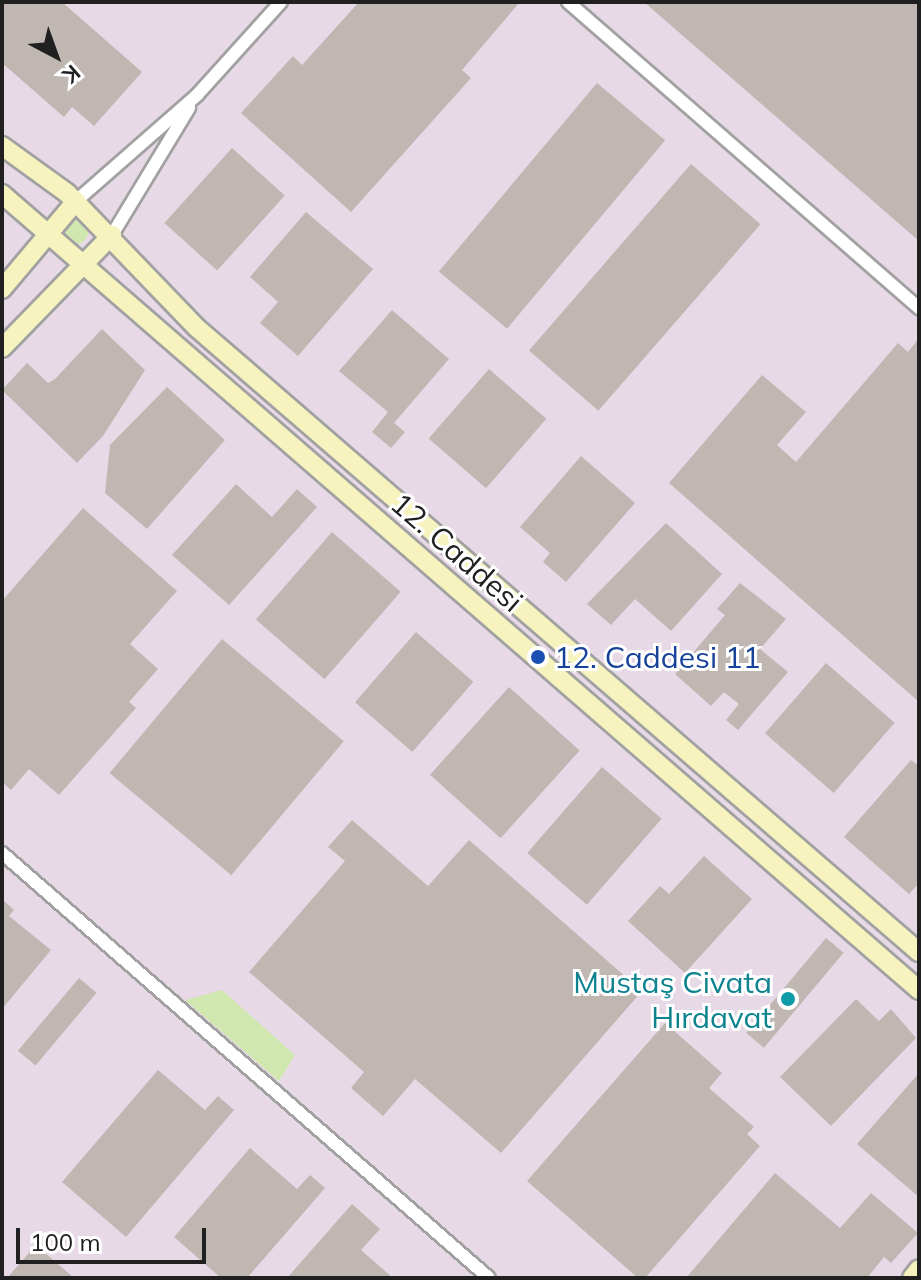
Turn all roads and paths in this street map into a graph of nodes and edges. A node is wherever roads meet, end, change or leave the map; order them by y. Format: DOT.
graph roads {
  1 [pos="281,2"];
  2 [pos="568,2"];
  3 [pos="197,95"];
  4 [pos="2,146"];
  5 [pos="2,194"];
  6 [pos="76,201"];
  7 [pos="46,235"];
  8 [pos="112,235"];
  9 [pos="84,267"];
  10 [pos="2,289"];
  11 [pos="919,308"];
  12 [pos="2,348"];
  13 [pos="2,853"];
  14 [pos="919,952"];
  15 [pos="919,990"];
  16 [pos="919,1269"];
  17 [pos="489,1278"];
  18 [pos="912,1278"];
  1 -- 3 [label="street"];
  2 -- 11 [label="street"];
  3 -- 6 [label="street"];
  3 -- 8 [label="street"];
  4 -- 6 [label="street, 12. Caddesi"];
  5 -- 7 [label="street, 12. Caddesi"];
  6 -- 7 [label="street"];
  6 -- 8 [label="street, 12. Caddesi"];
  7 -- 9 [label="street, 12. Caddesi"];
  7 -- 10 [label="street"];
  8 -- 9 [label="street"];
  8 -- 14 [label="street, 12. Caddesi"];
  9 -- 12 [label="street"];
  9 -- 15 [label="street, 12. Caddesi"];
  13 -- 17 [label="street"];
  16 -- 18 [label="street"];
}
